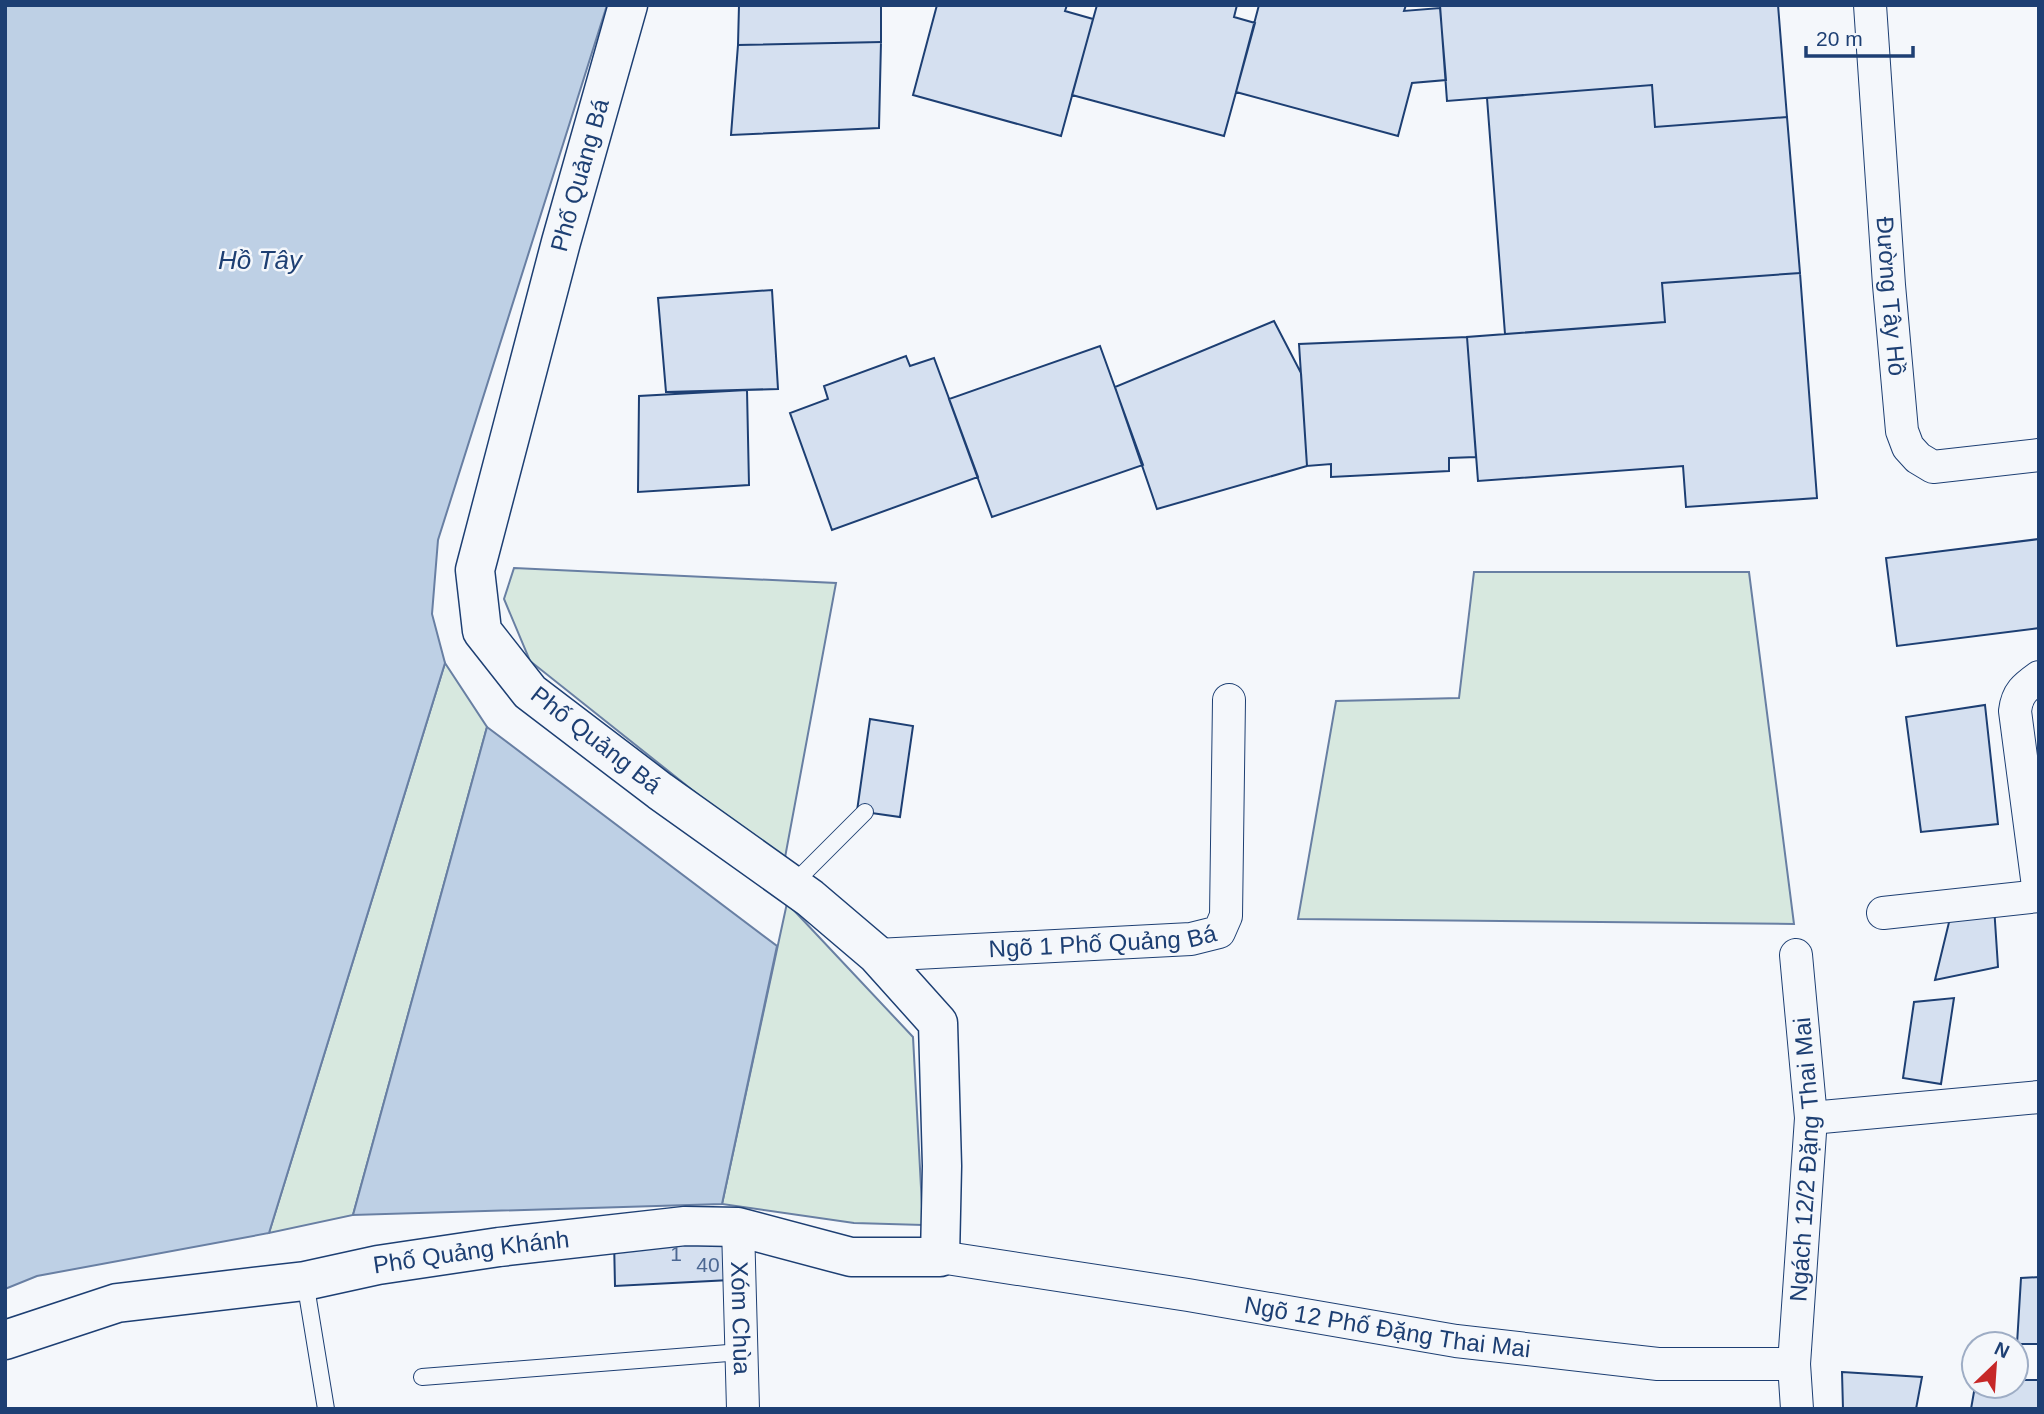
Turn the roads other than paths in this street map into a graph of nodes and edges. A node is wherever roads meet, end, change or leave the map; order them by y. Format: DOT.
graph roads {
  1 [pos="628,5"];
  2 [pos="1870,5"];
  3 [pos="2039,455"];
  4 [pos="2039,677"];
  5 [pos="1229,701"];
  6 [pos="865,812"];
  7 [pos="792,885"];
  8 [pos="2039,895"];
  9 [pos="1883,913"];
  10 [pos="877,955"];
  11 [pos="1796,955"];
  12 [pos="2039,1097"];
  13 [pos="1811,1118"];
  14 [pos="738,1227"];
  15 [pos="940,1257"];
  16 [pos="305,1281"];
  17 [pos="5,1340"];
  18 [pos="741,1352"];
  19 [pos="1794,1364"];
  20 [pos="422,1377"];
  21 [pos="326,1409"];
  22 [pos="743,1409"];
  23 [pos="1797,1409"];
  1 -- 7 [label="street, Phố Quảng Bá"];
  2 -- 3 [label="street, Đường Tây Hồ"];
  4 -- 8 [label="street"];
  5 -- 10 [label="street, Ngõ 1 Phố Quảng Bá"];
  6 -- 7 [label="lane"];
  7 -- 10 [label="street, Phố Quảng Bá"];
  8 -- 9 [label="street"];
  10 -- 15 [label="street, Phố Quảng Bá"];
  11 -- 13 [label="street, Ngách 12/2 Đặng Thai Mai"];
  12 -- 13 [label="street"];
  13 -- 19 [label="street, Ngách 12/2 Đặng Thai Mai"];
  14 -- 15 [label="street, Phố Quảng Khánh"];
  14 -- 16 [label="street, Phố Quảng Khánh"];
  14 -- 18 [label="street, Xóm Chùa"];
  15 -- 19 [label="street, Ngõ 12 Phố Đặng Thai Mai"];
  16 -- 17 [label="street, Phố Quảng Khánh"];
  16 -- 21 [label="lane"];
  18 -- 20 [label="lane"];
  18 -- 22 [label="street, Xóm Chùa"];
  19 -- 23 [label="street"];
}
